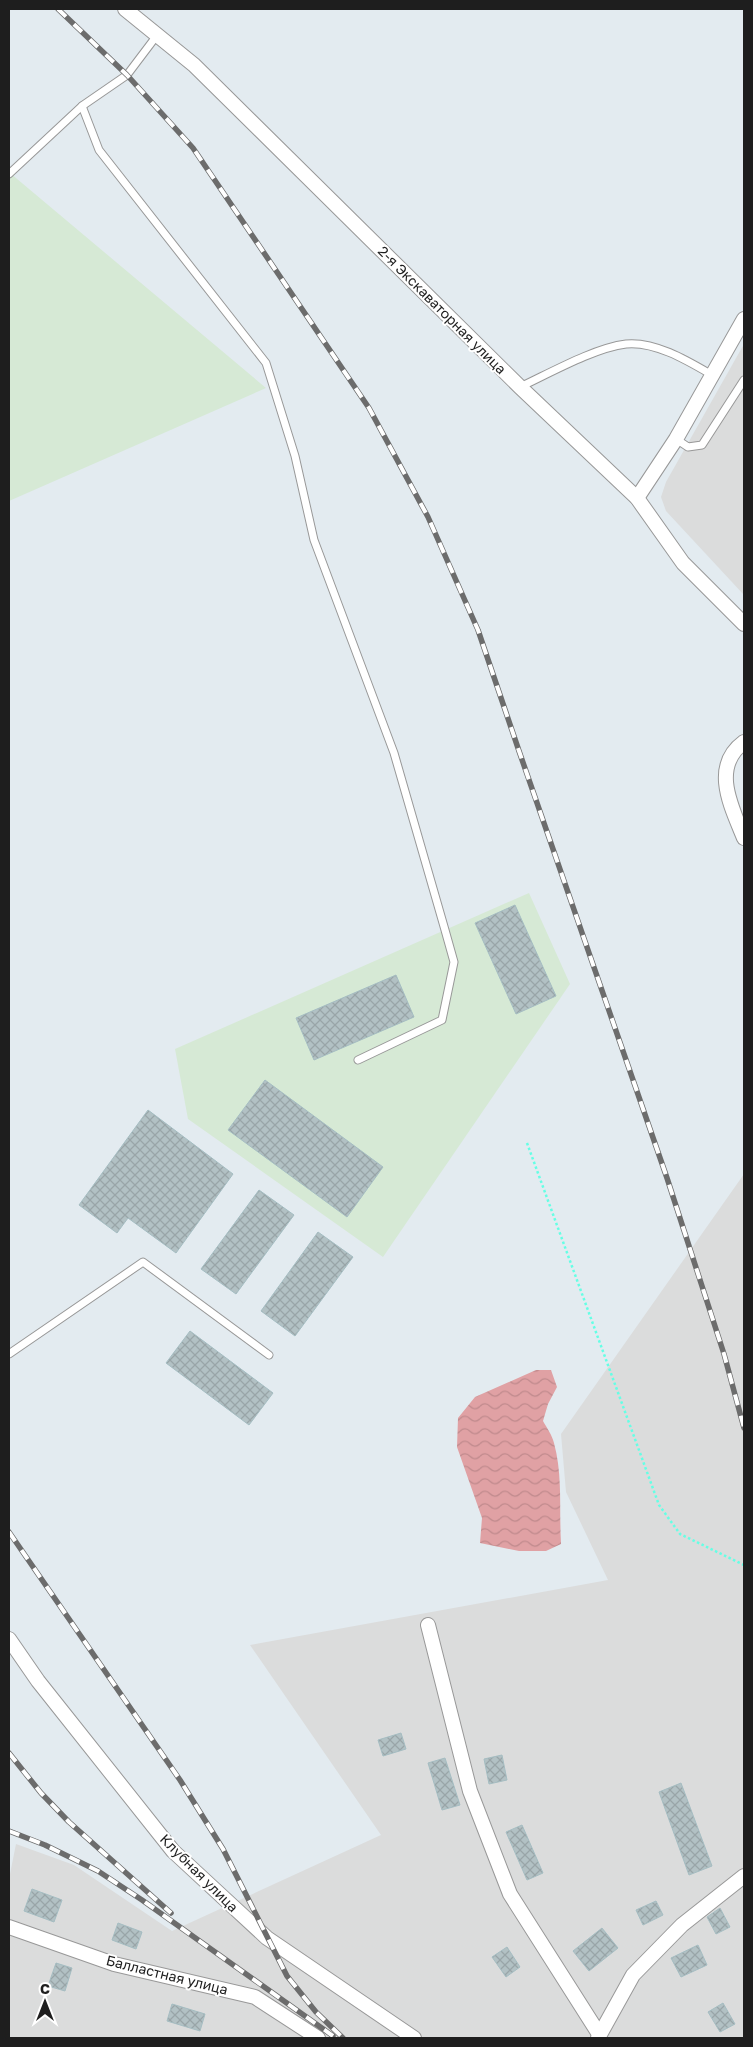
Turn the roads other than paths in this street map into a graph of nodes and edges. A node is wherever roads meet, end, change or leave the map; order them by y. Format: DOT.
graph roads {
  1 [pos="125,9"];
  2 [pos="158,34"];
  3 [pos="82,106"];
  4 [pos="9,174"];
  5 [pos="744,319"];
  6 [pos="712,375"];
  7 [pos="744,380"];
  8 [pos="520,387"];
  9 [pos="676,439"];
  10 [pos="637,498"];
  11 [pos="744,624"];
  12 [pos="744,742"];
  13 [pos="744,838"];
  14 [pos="358,1060"];
  15 [pos="9,1354"];
  16 [pos="269,1355"];
  17 [pos="428,1625"];
  18 [pos="9,1639"];
  19 [pos="744,1876"];
  20 [pos="9,1927"];
  21 [pos="599,2036"];
  22 [pos="318,2038"];
  23 [pos="414,2038"];
  1 -- 2 [label="street, 2-я Экскаваторная улица"];
  2 -- 3 [label="lane"];
  2 -- 8 [label="street, 2-я Экскаваторная улица"];
  3 -- 4 [label="lane"];
  3 -- 14 [label="lane"];
  5 -- 6 [label="street"];
  6 -- 8 [label="lane"];
  6 -- 9 [label="street"];
  7 -- 9 [label="lane"];
  8 -- 10 [label="street, 2-я Экскаваторная улица"];
  9 -- 10 [label="street"];
  10 -- 11 [label="street, 2-я Экскаваторная улица"];
  12 -- 13 [label="street"];
  15 -- 16 [label="lane"];
  17 -- 21 [label="street"];
  18 -- 23 [label="street, Клубная улица"];
  19 -- 21 [label="street"];
  20 -- 22 [label="street, Балластная улица"];
}
